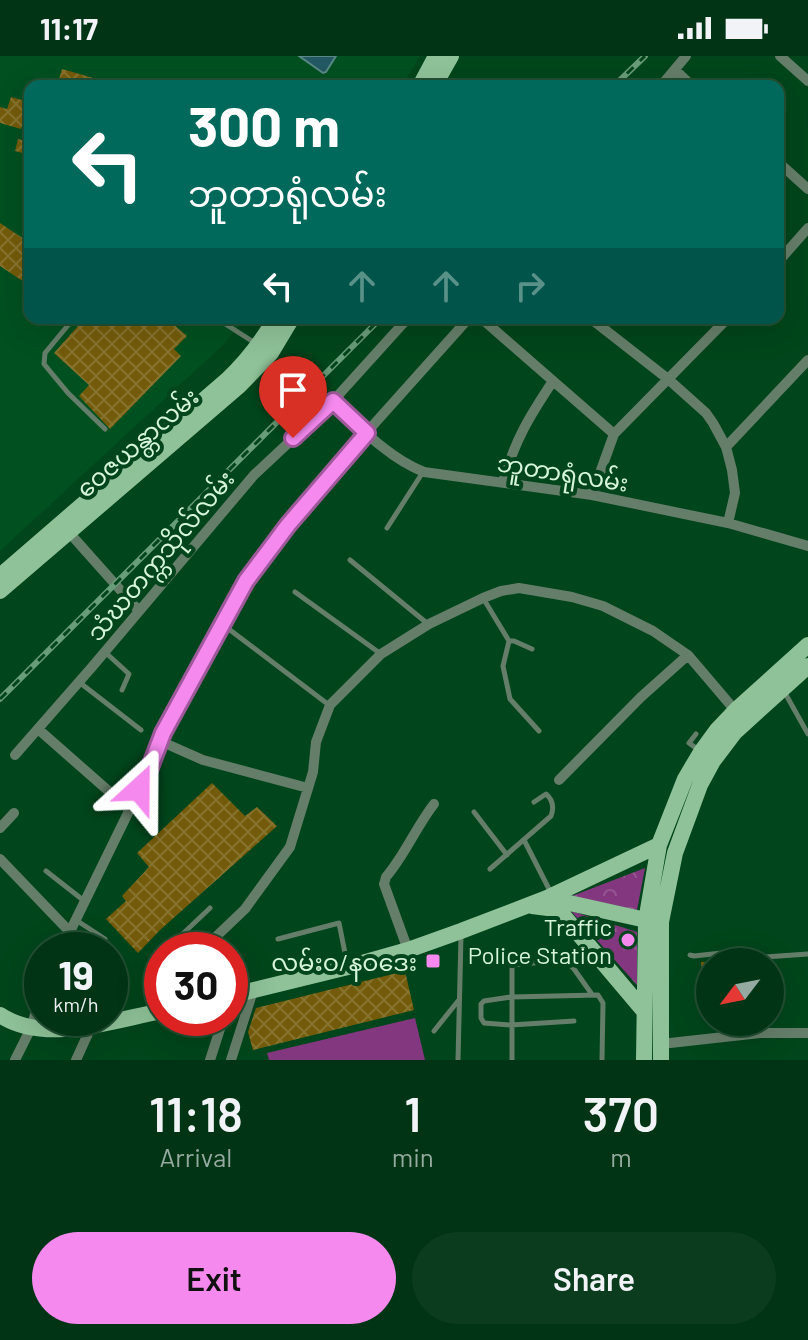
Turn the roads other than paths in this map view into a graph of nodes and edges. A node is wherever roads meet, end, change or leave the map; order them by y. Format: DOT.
graph roads {
  1 [pos="436,56"];
  2 [pos="451,56"];
  3 [pos="686,56"];
  4 [pos="780,56"];
  5 [pos="675,70"];
  6 [pos="423,80"];
  7 [pos="437,80"];
  8 [pos="666,80"];
  9 [pos="686,80"];
  10 [pos="808,81"];
  11 [pos="784,167"];
  12 [pos="808,189"];
  13 [pos="808,228"];
  14 [pos="784,255"];
  15 [pos="69,324"];
  16 [pos="225,324"];
  17 [pos="272,324"];
  18 [pos="288,324"];
  19 [pos="403,324"];
  20 [pos="464,324"];
  21 [pos="488,324"];
  22 [pos="598,324"];
  23 [pos="722,324"];
  24 [pos="259,346"];
  25 [pos="808,360"];
  26 [pos="668,379"];
  27 [pos="553,381"];
  28 [pos="333,401"];
  29 [pos="105,429"];
  30 [pos="367,433"];
  31 [pos="614,434"];
  32 [pos="726,447"];
  33 [pos="424,472"];
  34 [pos="503,482"];
  35 [pos="592,495"];
  36 [pos="728,523"];
  37 [pos="65,527"];
  38 [pos="387,528"];
  39 [pos="808,546"];
  40 [pos="350,560"];
  41 [pos="0,576"];
  42 [pos="0,591"];
  43 [pos="295,592"];
  44 [pos="483,598"];
  45 [pos="139,611"];
  46 [pos="222,623"];
  47 [pos="429,624"];
  48 [pos="509,641"];
  49 [pos="808,645"];
  50 [pos="532,649"];
  51 [pos="105,652"];
  52 [pos="381,654"];
  53 [pos="688,655"];
  54 [pos="803,668"];
  55 [pos="79,682"];
  56 [pos="782,689"];
  57 [pos="122,690"];
  58 [pos="330,705"];
  59 [pos="741,716"];
  60 [pos="38,729"];
  61 [pos="141,730"];
  62 [pos="539,731"];
  63 [pos="696,734"];
  64 [pos="808,734"];
  65 [pos="160,741"];
  66 [pos="701,752"];
  67 [pos="15,755"];
  68 [pos="559,780"];
  69 [pos="308,788"];
  70 [pos="534,802"];
  71 [pos="434,804"];
  72 [pos="129,809"];
  73 [pos="474,812"];
  74 [pos="14,813"];
  75 [pos="0,828"];
  76 [pos="524,840"];
  77 [pos="659,845"];
  78 [pos="507,855"];
  79 [pos="0,859"];
  80 [pos="490,869"];
  81 [pos="46,871"];
  82 [pos="550,897"];
  83 [pos="84,900"];
  84 [pos="527,906"];
  85 [pos="210,908"];
  86 [pos="75,919"];
  87 [pos="654,922"];
  88 [pos="69,931"];
  89 [pos="461,931"];
  90 [pos="94,932"];
  91 [pos="185,932"];
  92 [pos="221,932"];
  93 [pos="278,939"];
  94 [pos="408,950"];
  95 [pos="808,954"];
  96 [pos="690,955"];
  97 [pos="348,967"];
  98 [pos="253,991"];
  99 [pos="248,992"];
  100 [pos="591,994"];
  101 [pos="511,997"];
  102 [pos="459,999"];
  103 [pos="644,1011"];
  104 [pos="0,1015"];
  105 [pos="574,1021"];
  106 [pos="511,1025"];
  107 [pos="24,1026"];
  108 [pos="434,1031"];
  109 [pos="808,1033"];
  110 [pos="27,1036"];
  111 [pos="87,1036"];
  112 [pos="218,1036"];
  113 [pos="661,1052"];
  114 [pos="15,1060"];
  115 [pos="76,1060"];
  116 [pos="210,1060"];
  117 [pos="231,1060"];
  118 [pos="458,1060"];
  119 [pos="512,1060"];
  120 [pos="602,1060"];
  121 [pos="644,1060"];
  1 -- 6 [label="main road"];
  2 -- 7 [label="main road"];
  3 -- 5 [label="street"];
  4 -- 10 [label="street"];
  5 -- 8 [label="street"];
  5 -- 9 [label="street"];
  11 -- 12 [label="street"];
  13 -- 14 [label="street"];
  15 -- 29 [label="lane"];
  16 -- 24 [label="lane"];
  17 -- 24 [label="main road, ဝေဇယန္တာလမ်း"];
  18 -- 37 [label="main road, ဝေဇယန္တာလမ်း"];
  19 -- 28 [label="street, သံဃတက္ကသိုလ်လမ်း"];
  20 -- 30 [label="street"];
  21 -- 27 [label="street"];
  22 -- 26 [label="street"];
  23 -- 26 [label="street"];
  24 -- 37 [label="main road, ဝေဇယန္တာလမ်း"];
  25 -- 32 [label="street"];
  26 -- 31 [label="street"];
  26 -- 32 [label="street"];
  27 -- 31 [label="street"];
  27 -- 34 [label="street"];
  28 -- 30 [label="street, ဘူတာရုံလမ်း"];
  28 -- 45 [label="street, သံဃတက္ကသိုလ်လမ်း"];
  30 -- 33 [label="street, ဘူတာရုံလမ်း"];
  30 -- 46 [label="street"];
  31 -- 35 [label="street"];
  32 -- 36 [label="street"];
  33 -- 34 [label="street, ဘူတာရုံလမ်း"];
  33 -- 38 [label="lane"];
  34 -- 35 [label="street, ဘူတာရုံလမ်း"];
  35 -- 36 [label="street, ဘူတာရုံလမ်း"];
  36 -- 39 [label="street, ဘူတာရုံလမ်း"];
  37 -- 41 [label="main road, ဝေဇယန္တာလမ်း"];
  37 -- 42 [label="main road, ဝေဇယန္တာလမ်း"];
  37 -- 45 [label="street"];
  40 -- 47 [label="lane"];
  43 -- 52 [label="lane"];
  44 -- 47 [label="street"];
  44 -- 48 [label="lane"];
  44 -- 53 [label="street"];
  45 -- 51 [label="street, သံဃတက္ကသိုလ်လမ်း"];
  46 -- 58 [label="lane"];
  46 -- 65 [label="street"];
  47 -- 52 [label="street"];
  48 -- 50 [label="lane"];
  48 -- 62 [label="lane"];
  49 -- 54 [label="main road"];
  51 -- 55 [label="street, သံဃတက္ကသိုလ်လမ်း"];
  51 -- 57 [label="lane"];
  52 -- 58 [label="street"];
  53 -- 59 [label="street"];
  53 -- 68 [label="street"];
  54 -- 56 [label="main road"];
  54 -- 59 [label="main road"];
  55 -- 60 [label="street, သံဃတက္ကသိုလ်လမ်း"];
  55 -- 61 [label="lane"];
  56 -- 59 [label="main road"];
  56 -- 64 [label="lane"];
  58 -- 69 [label="street"];
  59 -- 66 [label="main road"];
  59 -- 87 [label="main road"];
  60 -- 67 [label="street, သံဃတက္ကသိုလ်လမ်း"];
  60 -- 72 [label="street"];
  63 -- 66 [label="lane"];
  65 -- 69 [label="street"];
  65 -- 72 [label="street"];
  66 -- 77 [label="main road"];
  69 -- 92 [label="street"];
  70 -- 76 [label="lane"];
  71 -- 94 [label="street"];
  72 -- 83 [label="street"];
  73 -- 78 [label="lane"];
  74 -- 75 [label="street"];
  76 -- 78 [label="lane"];
  76 -- 82 [label="lane"];
  77 -- 82 [label="main road"];
  77 -- 87 [label="main road"];
  78 -- 80 [label="lane"];
  79 -- 88 [label="street"];
  81 -- 83 [label="lane"];
  82 -- 84 [label="main road"];
  82 -- 87 [label="main road"];
  83 -- 86 [label="street"];
  84 -- 89 [label="main road"];
  84 -- 103 [label="main road"];
  85 -- 91 [label="lane"];
  86 -- 88 [label="street"];
  86 -- 90 [label="lane"];
  87 -- 103 [label="main road"];
  87 -- 113 [label="main road"];
  89 -- 94 [label="main road"];
  89 -- 102 [label="lane"];
  93 -- 97 [label="lane"];
  94 -- 97 [label="main road"];
  95 -- 96 [label="lane"];
  97 -- 98 [label="main road"];
  98 -- 99 [label="main road"];
  98 -- 117 [label="street"];
  100 -- 101 [label="lane"];
  100 -- 101 [label="lane"];
  100 -- 120 [label="lane"];
  101 -- 106 [label="lane"];
  101 -- 106 [label="lane"];
  102 -- 108 [label="lane"];
  102 -- 118 [label="lane"];
  103 -- 121 [label="main road"];
  104 -- 107 [label="main road"];
  105 -- 106 [label="lane"];
  106 -- 119 [label="lane"];
  109 -- 113 [label="street"];
  110 -- 114 [label="street"];
  111 -- 115 [label="street"];
  112 -- 116 [label="street"];
}
